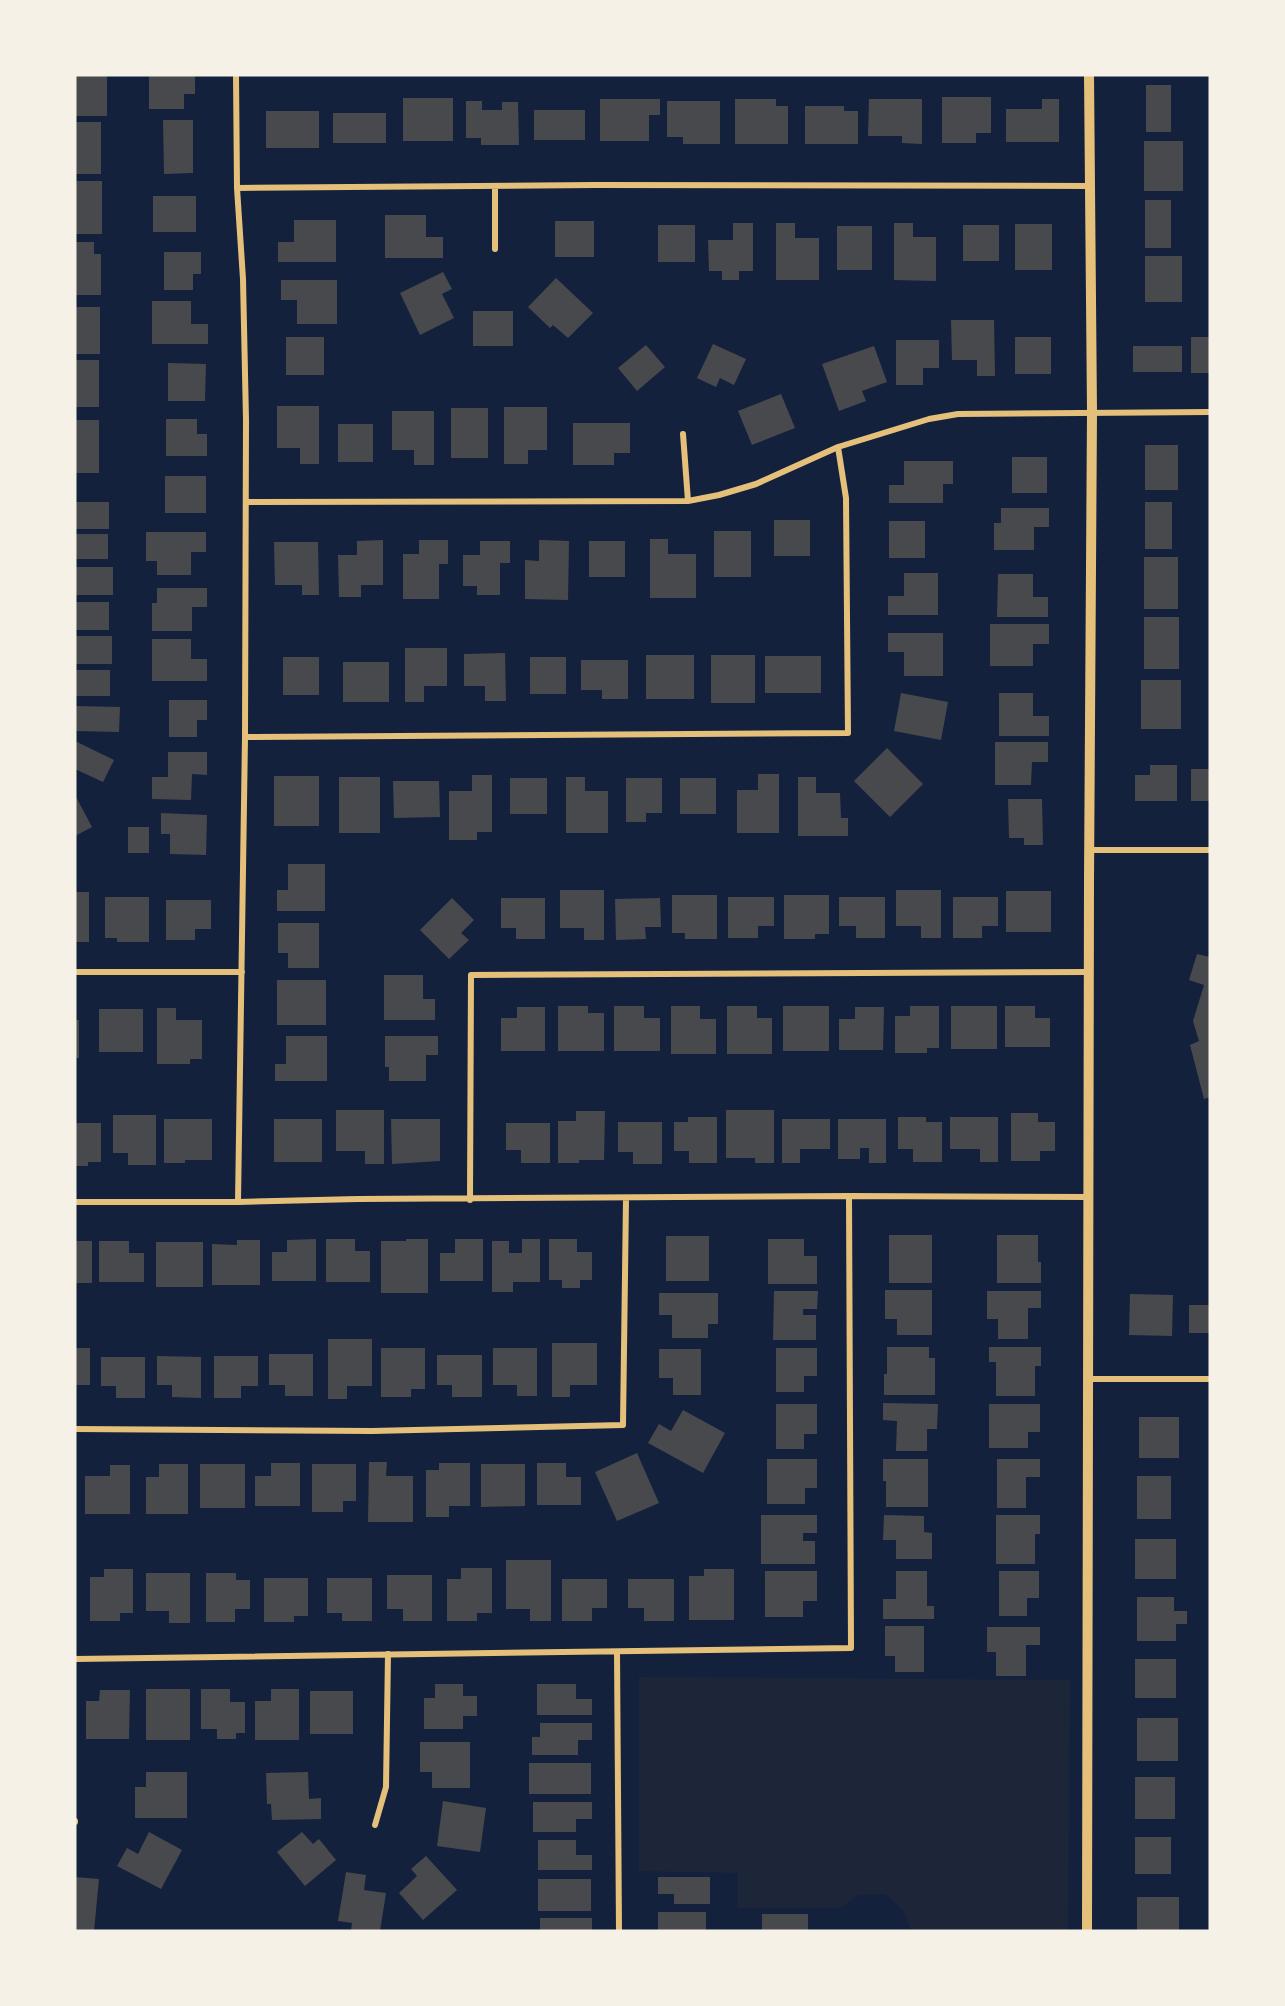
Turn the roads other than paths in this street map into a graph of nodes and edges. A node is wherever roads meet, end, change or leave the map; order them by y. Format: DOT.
graph roads {
  1 [pos="236,75"];
  2 [pos="1089,75"];
  3 [pos="495,186"];
  4 [pos="1090,186"];
  5 [pos="237,188"];
  6 [pos="495,249"];
  7 [pos="1092,412"];
  8 [pos="1210,412"];
  9 [pos="683,434"];
  10 [pos="838,447"];
  11 [pos="688,501"];
  12 [pos="246,502"];
  13 [pos="245,737"];
  14 [pos="1089,850"];
  15 [pos="1210,850"];
  16 [pos="75,972"];
  17 [pos="242,972"];
  18 [pos="1089,972"];
  19 [pos="849,1196"];
  20 [pos="1089,1197"];
  21 [pos="626,1199"];
  22 [pos="470,1200"];
  23 [pos="75,1202"];
  24 [pos="238,1202"];
  25 [pos="1087,1379"];
  26 [pos="1210,1379"];
  27 [pos="75,1429"];
  28 [pos="617,1652"];
  29 [pos="388,1654"];
  30 [pos="75,1659"];
  31 [pos="375,1825"];
  32 [pos="619,1931"];
  33 [pos="1087,1931"];
  1 -- 5 [label="street"];
  2 -- 4 [label="street"];
  3 -- 4 [label="street"];
  3 -- 5 [label="street"];
  3 -- 6 [label="street"];
  4 -- 7 [label="street"];
  5 -- 12 [label="street"];
  7 -- 8 [label="street"];
  7 -- 10 [label="street"];
  7 -- 14 [label="street"];
  9 -- 11 [label="street"];
  10 -- 11 [label="street"];
  10 -- 13 [label="street"];
  11 -- 12 [label="street"];
  12 -- 13 [label="street"];
  13 -- 17 [label="street"];
  14 -- 15 [label="street"];
  14 -- 18 [label="street"];
  16 -- 17 [label="street"];
  17 -- 24 [label="street"];
  18 -- 20 [label="street"];
  18 -- 22 [label="street"];
  19 -- 20 [label="street"];
  19 -- 21 [label="street"];
  19 -- 28 [label="street"];
  20 -- 25 [label="street"];
  21 -- 22 [label="street"];
  21 -- 27 [label="street"];
  22 -- 24 [label="street"];
  23 -- 24 [label="street"];
  25 -- 26 [label="street"];
  25 -- 33 [label="street"];
  28 -- 29 [label="street"];
  28 -- 32 [label="street"];
  29 -- 30 [label="street"];
  29 -- 31 [label="street"];
}
